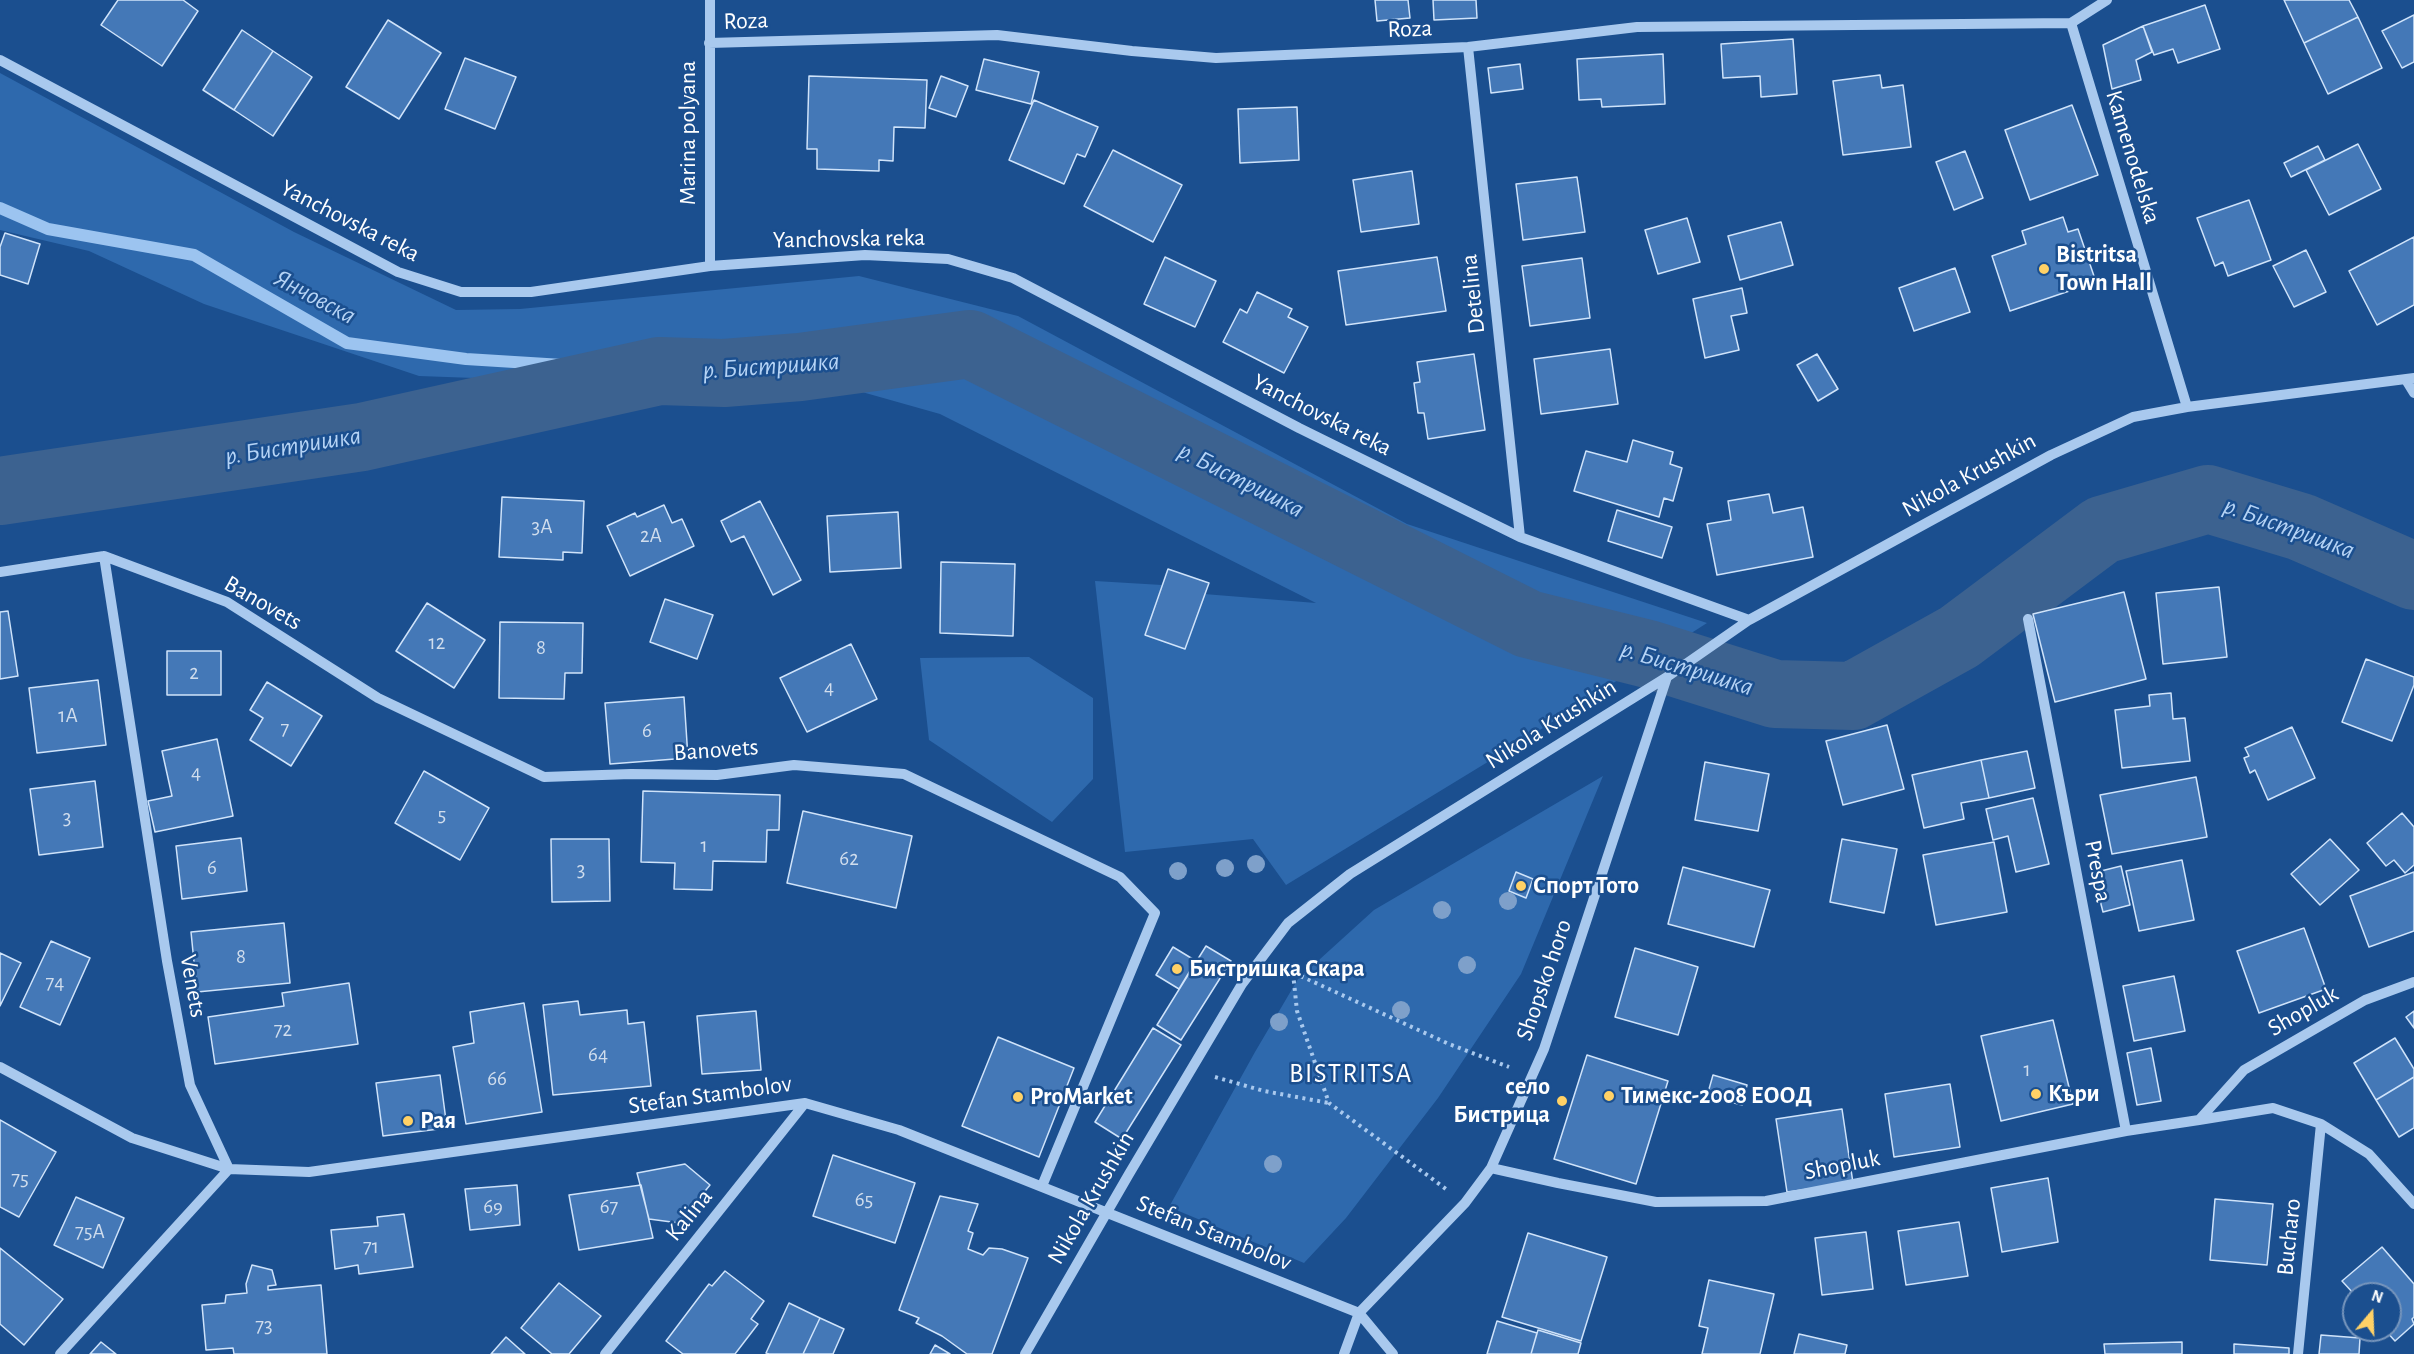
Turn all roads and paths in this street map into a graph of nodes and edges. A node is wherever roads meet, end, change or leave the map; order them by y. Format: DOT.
graph roads {
  1 [pos="710,0"];
  2 [pos="2107,0"];
  3 [pos="2071,23"];
  4 [pos="708,43"];
  5 [pos="1468,47"];
  6 [pos="0,60"];
  7 [pos="710,266"];
  8 [pos="2410,379"];
  9 [pos="2414,393"];
  10 [pos="2187,407"];
  11 [pos="1520,537"];
  12 [pos="104,555"];
  13 [pos="0,572"];
  14 [pos="2028,619"];
  15 [pos="1749,620"];
  16 [pos="1667,677"];
  17 [pos="2414,982"];
  18 [pos="0,1067"];
  19 [pos="1191,1071"];
  20 [pos="1532,1076"];
  21 [pos="805,1103"];
  22 [pos="1329,1103"];
  23 [pos="2199,1120"];
  24 [pos="2321,1124"];
  25 [pos="2126,1131"];
  26 [pos="1491,1168"];
  27 [pos="229,1169"];
  28 [pos="1042,1186"];
  29 [pos="1465,1203"];
  30 [pos="2414,1204"];
  31 [pos="1107,1212"];
  32 [pos="1359,1313"];
  33 [pos="60,1354"];
  34 [pos="605,1354"];
  35 [pos="1025,1354"];
  36 [pos="1344,1354"];
  37 [pos="1393,1354"];
  38 [pos="2298,1354"];
  1 -- 4 [label="street, Marina polyana"];
  2 -- 3 [label="street"];
  3 -- 5 [label="street, Roza"];
  3 -- 10 [label="street, Kamenodelska"];
  4 -- 5 [label="street, Roza"];
  4 -- 7 [label="street, Marina polyana"];
  5 -- 11 [label="street, Detelina"];
  6 -- 7 [label="street, Yanchovska reka"];
  7 -- 11 [label="street, Yanchovska reka"];
  8 -- 9 [label="street"];
  8 -- 10 [label="street, Nikola Krushkin"];
  10 -- 15 [label="street, Nikola Krushkin"];
  11 -- 15 [label="street, Yanchovska reka"];
  12 -- 13 [label="street"];
  12 -- 27 [label="street, Venets"];
  12 -- 28 [label="street, Banovets"];
  14 -- 25 [label="street, Prespa"];
  15 -- 16 [label="street, Nikola Krushkin"];
  16 -- 19 [label="street, Nikola Krushkin"];
  16 -- 20 [label="street, Shopsko horo"];
  17 -- 23 [label="street, Shopluk"];
  18 -- 27 [label="street, Stefan Stambolov"];
  19 -- 22 [label="path"];
  19 -- 31 [label="street, Nikola Krushkin"];
  20 -- 22 [label="path"];
  20 -- 26 [label="street, Shopsko horo"];
  21 -- 27 [label="street, Stefan Stambolov"];
  21 -- 28 [label="street, Stefan Stambolov"];
  21 -- 34 [label="street, Kalina"];
  22 -- 29 [label="path"];
  23 -- 24 [label="street, Shopluk"];
  23 -- 25 [label="street, Shopluk"];
  24 -- 30 [label="street, Shopluk"];
  24 -- 38 [label="street, Bucharo"];
  25 -- 26 [label="street, Shopluk"];
  26 -- 29 [label="street, Shopsko horo"];
  27 -- 33 [label="street"];
  28 -- 31 [label="street, Stefan Stambolov"];
  29 -- 32 [label="street, Shopsko horo"];
  31 -- 32 [label="street, Stefan Stambolov"];
  31 -- 35 [label="street, Nikola Krushkin"];
  32 -- 36 [label="street, Shopsko horo"];
  32 -- 37 [label="street, Stefan Stambolov"];
}
